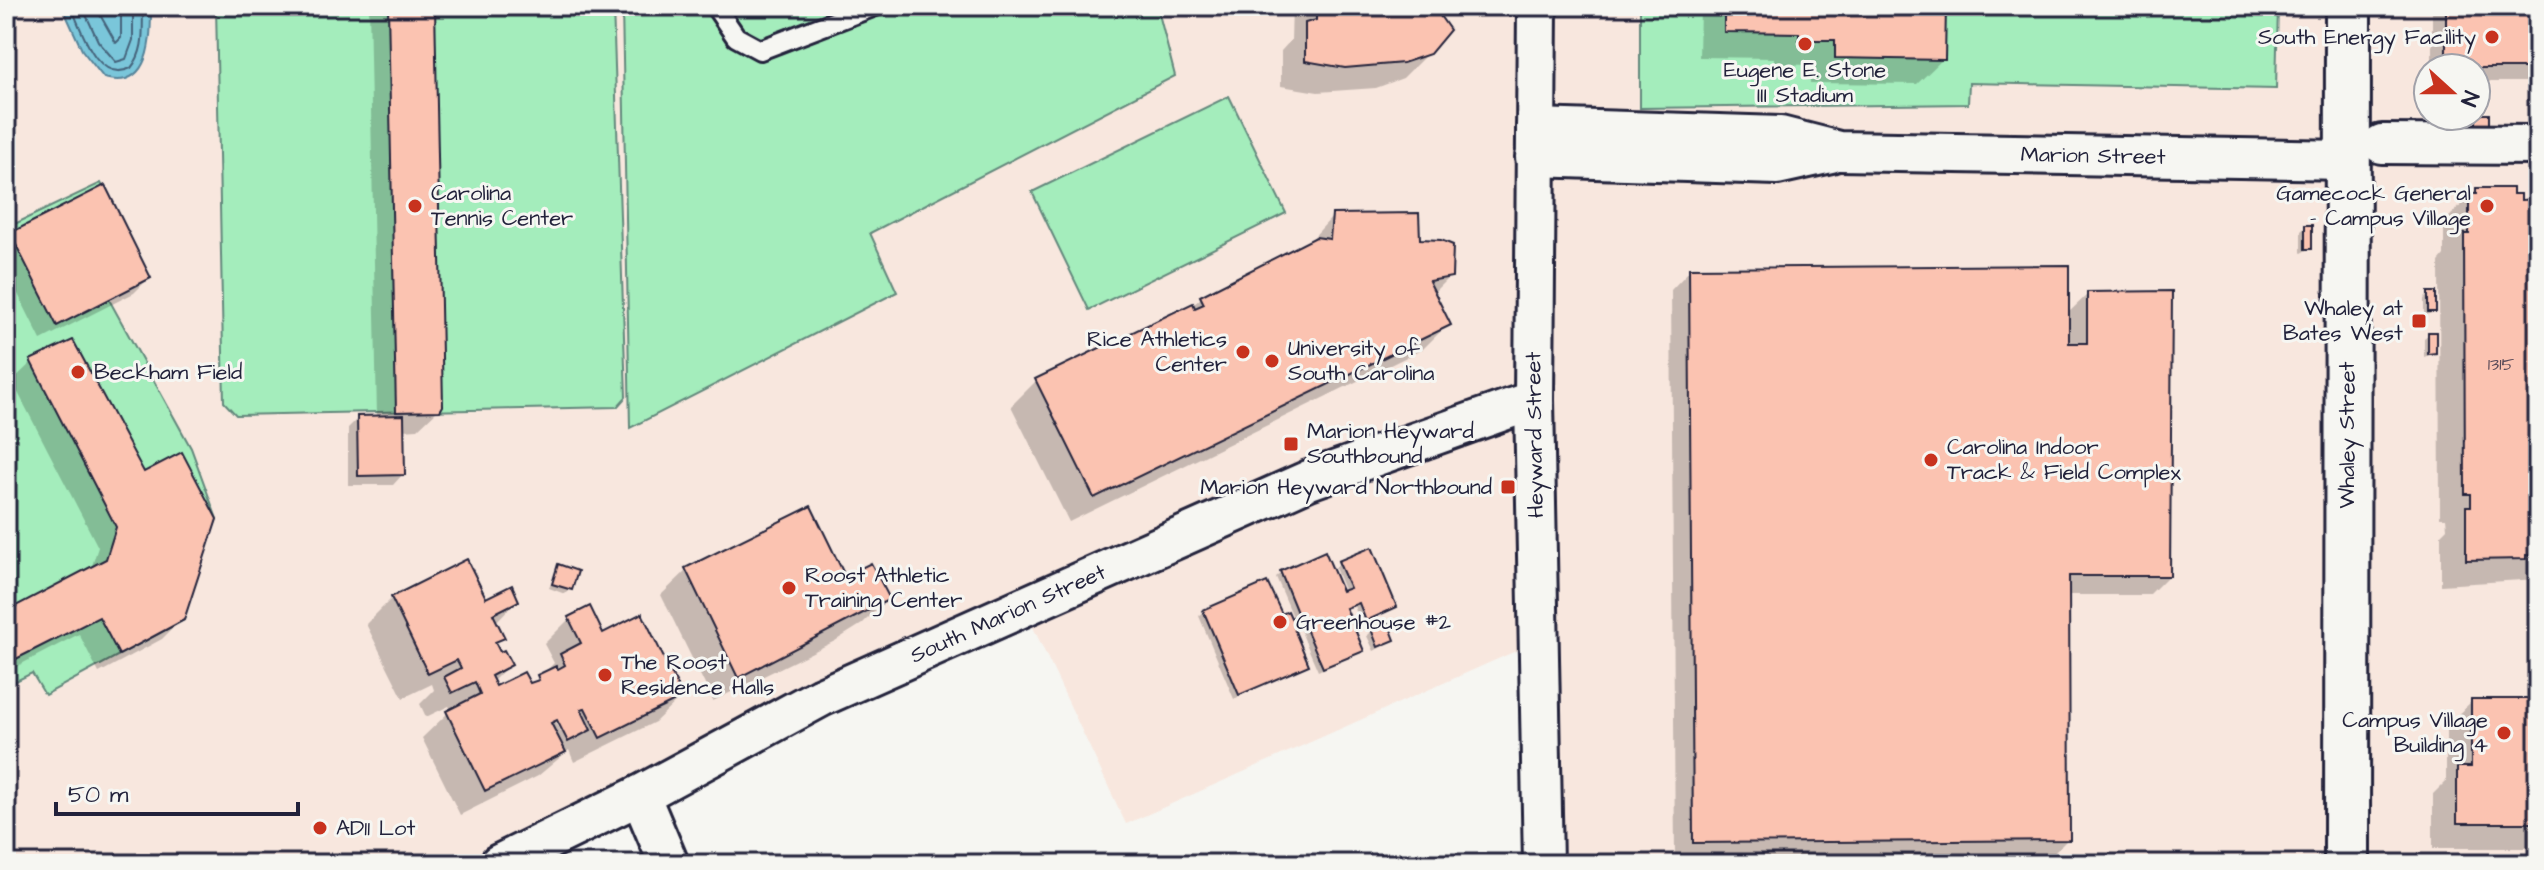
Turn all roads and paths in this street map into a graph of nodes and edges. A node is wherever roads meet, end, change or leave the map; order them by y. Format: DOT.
graph roads {
  1 [pos="715,6"];
  2 [pos="875,6"];
  3 [pos="1537,6"];
  4 [pos="2348,6"];
  5 [pos="830,14"];
  6 [pos="1536,142"];
  7 [pos="2538,145"];
  8 [pos="2365,152"];
  9 [pos="1534,400"];
  10 [pos="640,795"];
  11 [pos="499,864"];
  12 [pos="669,864"];
  13 [pos="1543,864"];
  14 [pos="2347,864"];
  1 -- 5 [label="lane"];
  2 -- 5 [label="lane"];
  3 -- 6 [label="street, Heyward Street"];
  4 -- 8 [label="street, Whaley Street"];
  6 -- 8 [label="street, Marion Street"];
  6 -- 9 [label="street, Heyward Street"];
  7 -- 8 [label="street, Marion Street"];
  8 -- 14 [label="street, Whaley Street"];
  9 -- 10 [label="street, South Marion Street"];
  9 -- 13 [label="street, Heyward Street"];
  10 -- 11 [label="street, South Marion Street"];
  10 -- 12 [label="street"];
}
